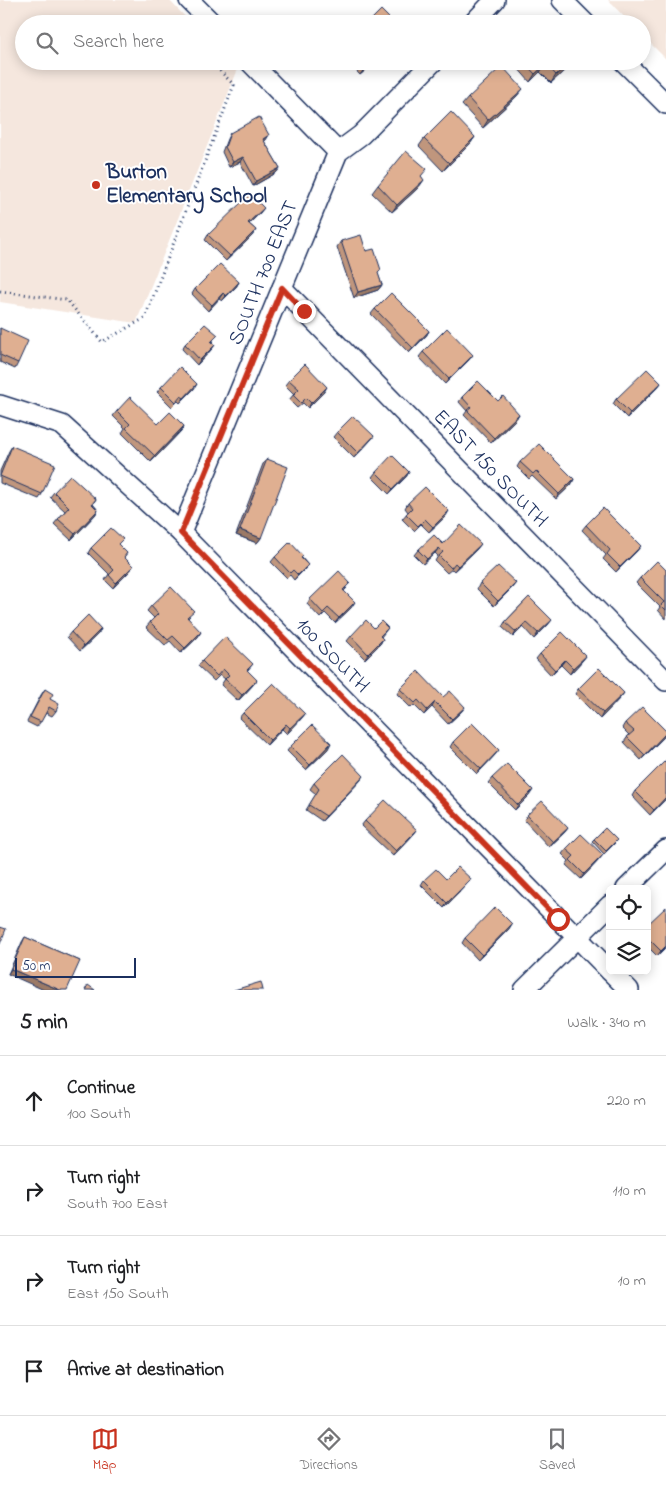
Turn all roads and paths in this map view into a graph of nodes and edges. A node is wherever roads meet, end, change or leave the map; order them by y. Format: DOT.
graph roads {
  1 [pos="190,0"];
  2 [pos="495,0"];
  3 [pos="562,0"];
  4 [pos="204,15"];
  5 [pos="481,15"];
  6 [pos="577,15"];
  7 [pos="219,70"];
  8 [pos="259,70"];
  9 [pos="425,70"];
  10 [pos="632,70"];
  11 [pos="666,104"];
  12 [pos="338,152"];
  13 [pos="282,288"];
  14 [pos="0,291"];
  15 [pos="0,405"];
  16 [pos="181,533"];
  17 [pos="666,681"];
  18 [pos="666,850"];
  19 [pos="630,885"];
  20 [pos="606,909"];
  21 [pos="577,938"];
  22 [pos="606,967"];
  23 [pos="614,975"];
  24 [pos="524,990"];
  25 [pos="629,990"];
  1 -- 4 [label="street"];
  2 -- 5 [label="street"];
  3 -- 6 [label="street"];
  7 -- 14 [label="path"];
  8 -- 12 [label="street"];
  9 -- 12 [label="street"];
  10 -- 11 [label="street"];
  12 -- 13 [label="street, SOUTH 700 EAST"];
  13 -- 16 [label="street, SOUTH 700 EAST"];
  13 -- 17 [label="street, EAST 150 SOUTH"];
  15 -- 16 [label="street, 100 SOUTH"];
  16 -- 21 [label="street, 100 SOUTH"];
  18 -- 19 [label="street"];
  20 -- 21 [label="street"];
  21 -- 22 [label="street, 100 SOUTH"];
  21 -- 24 [label="street"];
  23 -- 25 [label="street, 100 SOUTH"];
}
